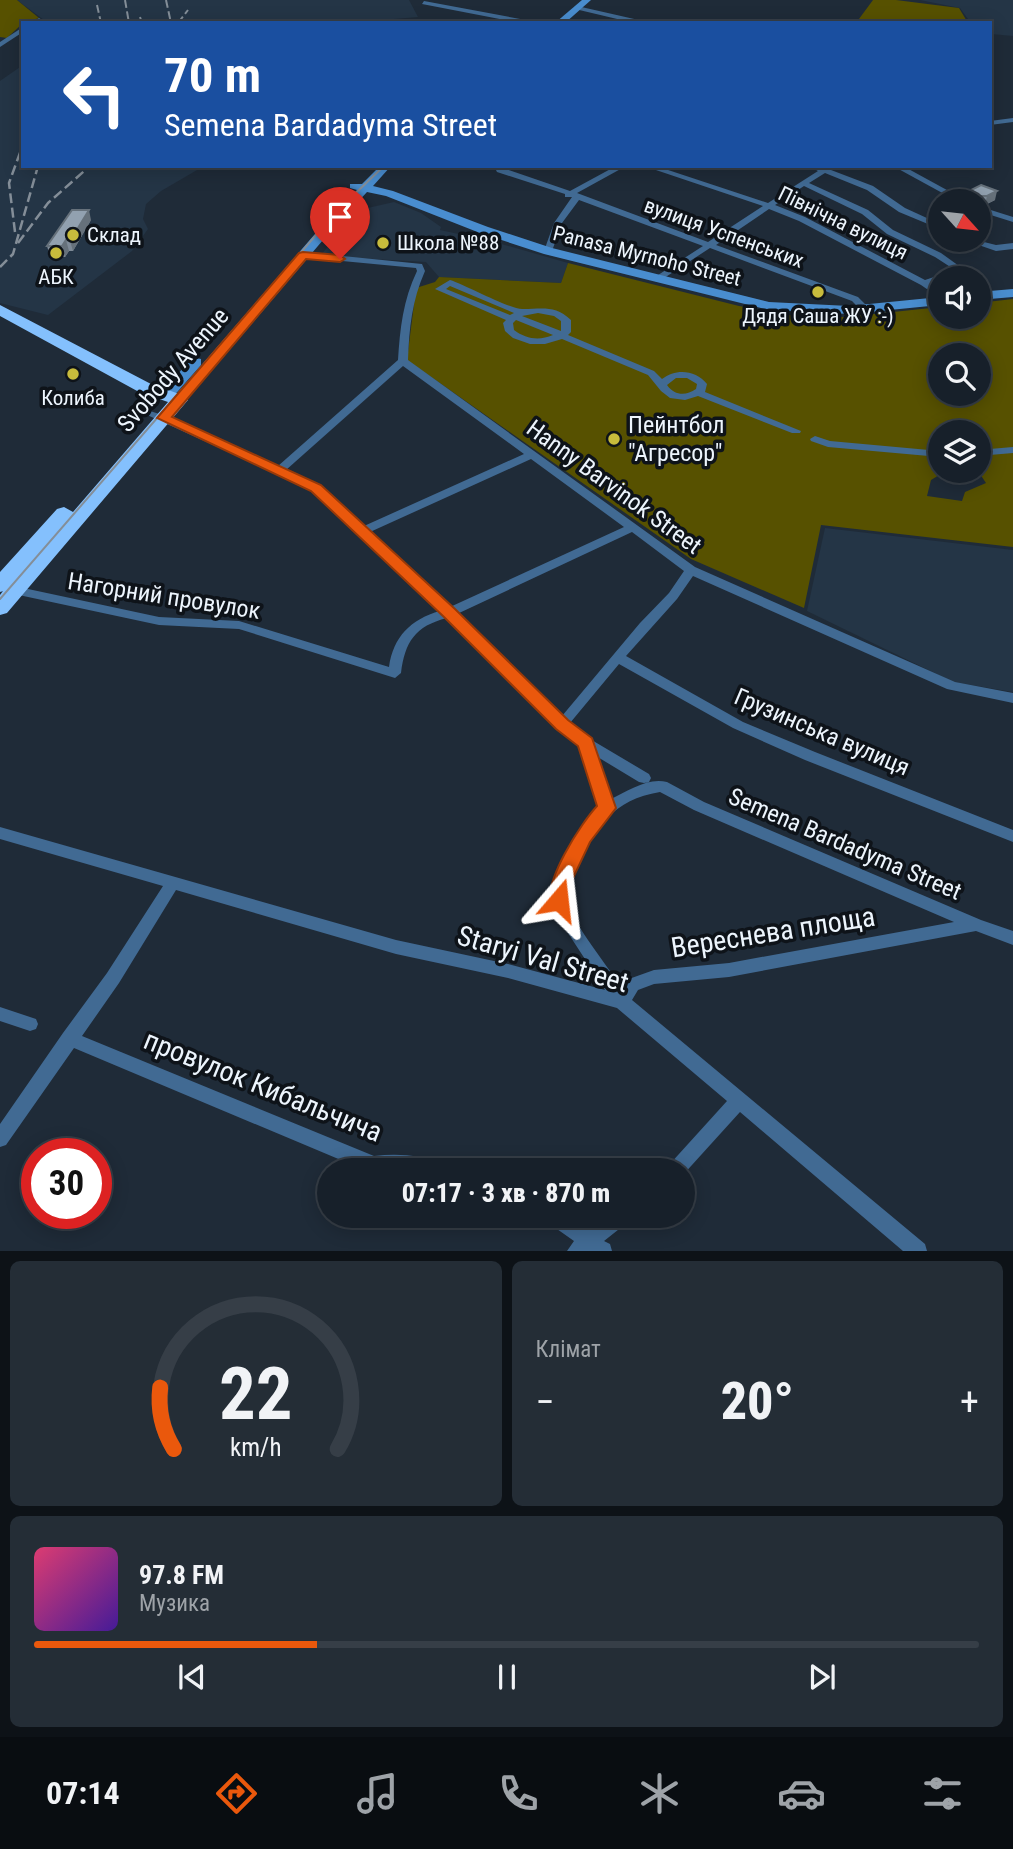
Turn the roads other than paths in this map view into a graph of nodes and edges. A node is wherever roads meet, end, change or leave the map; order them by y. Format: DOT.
graph roads {
  1 [pos="587,0"];
  2 [pos="424,3"];
  3 [pos="577,8"];
  4 [pos="503,16"];
  5 [pos="492,21"];
  6 [pos="523,21"];
  7 [pos="561,21"];
  8 [pos="634,21"];
  9 [pos="21,30"];
  10 [pos="0,45"];
  11 [pos="1013,120"];
  12 [pos="992,123"];
  13 [pos="374,168"];
  14 [pos="384,168"];
  15 [pos="502,168"];
  16 [pos="619,168"];
  17 [pos="654,168"];
  18 [pos="816,168"];
  19 [pos="829,168"];
  20 [pos="901,168"];
  21 [pos="822,172"];
  22 [pos="805,184"];
  23 [pos="360,187"];
  24 [pos="940,189"];
  25 [pos="572,197"];
  26 [pos="769,206"];
  27 [pos="991,212"];
  28 [pos="1013,220"];
  29 [pos="928,221"];
  30 [pos="709,245"];
  31 [pos="1013,246"];
  32 [pos="991,247"];
  33 [pos="548,251"];
  34 [pos="303,256"];
  35 [pos="658,279"];
  36 [pos="924,283"];
  37 [pos="928,286"];
  38 [pos="469,291"];
  39 [pos="1013,293"];
  40 [pos="991,295"];
  41 [pos="458,298"];
  42 [pos="928,302"];
  43 [pos="865,309"];
  44 [pos="0,310"];
  45 [pos="516,316"];
  46 [pos="565,332"];
  47 [pos="549,340"];
  48 [pos="574,340"];
  49 [pos="403,361"];
  50 [pos="651,373"];
  51 [pos="673,376"];
  52 [pos="662,384"];
  53 [pos="699,393"];
  54 [pos="173,397"];
  55 [pos="157,416"];
  56 [pos="796,431"];
  57 [pos="815,439"];
  58 [pos="1013,450"];
  59 [pos="991,452"];
  60 [pos="928,453"];
  61 [pos="532,454"];
  62 [pos="279,471"];
  63 [pos="632,528"];
  64 [pos="361,532"];
  65 [pos="691,570"];
  66 [pos="5,588"];
  67 [pos="0,608"];
  68 [pos="449,613"];
  69 [pos="619,658"];
  70 [pos="1013,698"];
  71 [pos="562,724"];
  72 [pos="586,743"];
  73 [pos="644,778"];
  74 [pos="662,786"];
  75 [pos="607,808"];
  76 [pos="1013,836"];
  77 [pos="2,837"];
  78 [pos="173,882"];
  79 [pos="976,925"];
  80 [pos="1013,938"];
  81 [pos="622,1002"];
  82 [pos="0,1014"];
  83 [pos="30,1024"];
  84 [pos="69,1038"];
  85 [pos="739,1101"];
  86 [pos="0,1139"];
  87 [pos="357,1158"];
  88 [pos="687,1158"];
  89 [pos="567,1228"];
  90 [pos="610,1228"];
  91 [pos="590,1248"];
  92 [pos="918,1251"];
  1 -- 3 [label="main road"];
  2 -- 4 [label="street"];
  3 -- 7 [label="main road"];
  3 -- 8 [label="street"];
  4 -- 5 [label="street"];
  4 -- 6 [label="street"];
  9 -- 10 [label="street"];
  11 -- 12 [label="street"];
  13 -- 23 [label="main road, Svobody Avenue"];
  14 -- 23 [label="main road, Svobody Avenue"];
  15 -- 25 [label="street"];
  16 -- 25 [label="street"];
  17 -- 26 [label="street, Північна вулиця"];
  18 -- 21 [label="street"];
  19 -- 21 [label="street"];
  20 -- 24 [label="street"];
  21 -- 22 [label="street"];
  21 -- 29 [label="street"];
  22 -- 26 [label="street"];
  22 -- 36 [label="street"];
  23 -- 33 [label="main road, Panasa Myrnoho Street"];
  23 -- 34 [label="main road, Svobody Avenue"];
  23 -- 54 [label="main road, Svobody Avenue"];
  25 -- 30 [label="street, вулиця Успенських"];
  25 -- 33 [label="street"];
  26 -- 30 [label="street"];
  26 -- 36 [label="street, Північна вулиця"];
  27 -- 28 [label="street"];
  30 -- 35 [label="street"];
  30 -- 43 [label="street, вулиця Успенських"];
  31 -- 32 [label="street"];
  33 -- 35 [label="main road, Panasa Myrnoho Street"];
  34 -- 49 [label="street"];
  34 -- 54 [label="main road, Svobody Avenue"];
  35 -- 43 [label="main road, Panasa Myrnoho Street"];
  36 -- 37 [label="street, Північна вулиця"];
  38 -- 41 [label="street"];
  38 -- 41 [label="street"];
  38 -- 45 [label="street"];
  39 -- 40 [label="main road"];
  41 -- 45 [label="street"];
  42 -- 43 [label="main road, Panasa Myrnoho Street"];
  44 -- 54 [label="highway"];
  45 -- 46 [label="street"];
  45 -- 46 [label="street"];
  45 -- 47 [label="street"];
  46 -- 47 [label="street"];
  46 -- 48 [label="street"];
  47 -- 48 [label="street"];
  48 -- 50 [label="street"];
  49 -- 61 [label="street, Hanny Barvinok Street"];
  49 -- 62 [label="street"];
  50 -- 51 [label="street"];
  50 -- 52 [label="street"];
  51 -- 52 [label="street"];
  51 -- 53 [label="street"];
  52 -- 53 [label="street"];
  53 -- 56 [label="street"];
  54 -- 55 [label="highway, Svobody Avenue"];
  55 -- 62 [label="street"];
  55 -- 66 [label="highway, Svobody Avenue"];
  57 -- 60 [label="street"];
  58 -- 59 [label="street"];
  61 -- 63 [label="street, Hanny Barvinok Street"];
  61 -- 64 [label="street"];
  62 -- 64 [label="street"];
  63 -- 65 [label="street, Hanny Barvinok Street"];
  63 -- 68 [label="street"];
  64 -- 68 [label="street"];
  65 -- 69 [label="street"];
  65 -- 70 [label="street, Hanny Barvinok Street"];
  66 -- 67 [label="highway, Svobody Avenue"];
  66 -- 68 [label="street, Нагорний провулок"];
  68 -- 71 [label="street"];
  69 -- 71 [label="street"];
  69 -- 76 [label="street, Грузинська вулиця"];
  71 -- 72 [label="street"];
  72 -- 73 [label="street"];
  72 -- 75 [label="street"];
  74 -- 75 [label="street"];
  74 -- 79 [label="street, Semena Bardadyma Street"];
  75 -- 81 [label="street"];
  77 -- 78 [label="street, Staryi Val Street"];
  78 -- 81 [label="street, Staryi Val Street"];
  78 -- 84 [label="street"];
  79 -- 80 [label="street, Semena Bardadyma Street"];
  79 -- 81 [label="street, Вереснева площа"];
  81 -- 85 [label="street, Staryi Val Street"];
  82 -- 83 [label="street"];
  84 -- 86 [label="street"];
  84 -- 87 [label="street, провулок Кибальчича"];
  85 -- 88 [label="street"];
  85 -- 92 [label="street, Staryi Val Street"];
  89 -- 91 [label="street"];
  90 -- 91 [label="street"];
}
